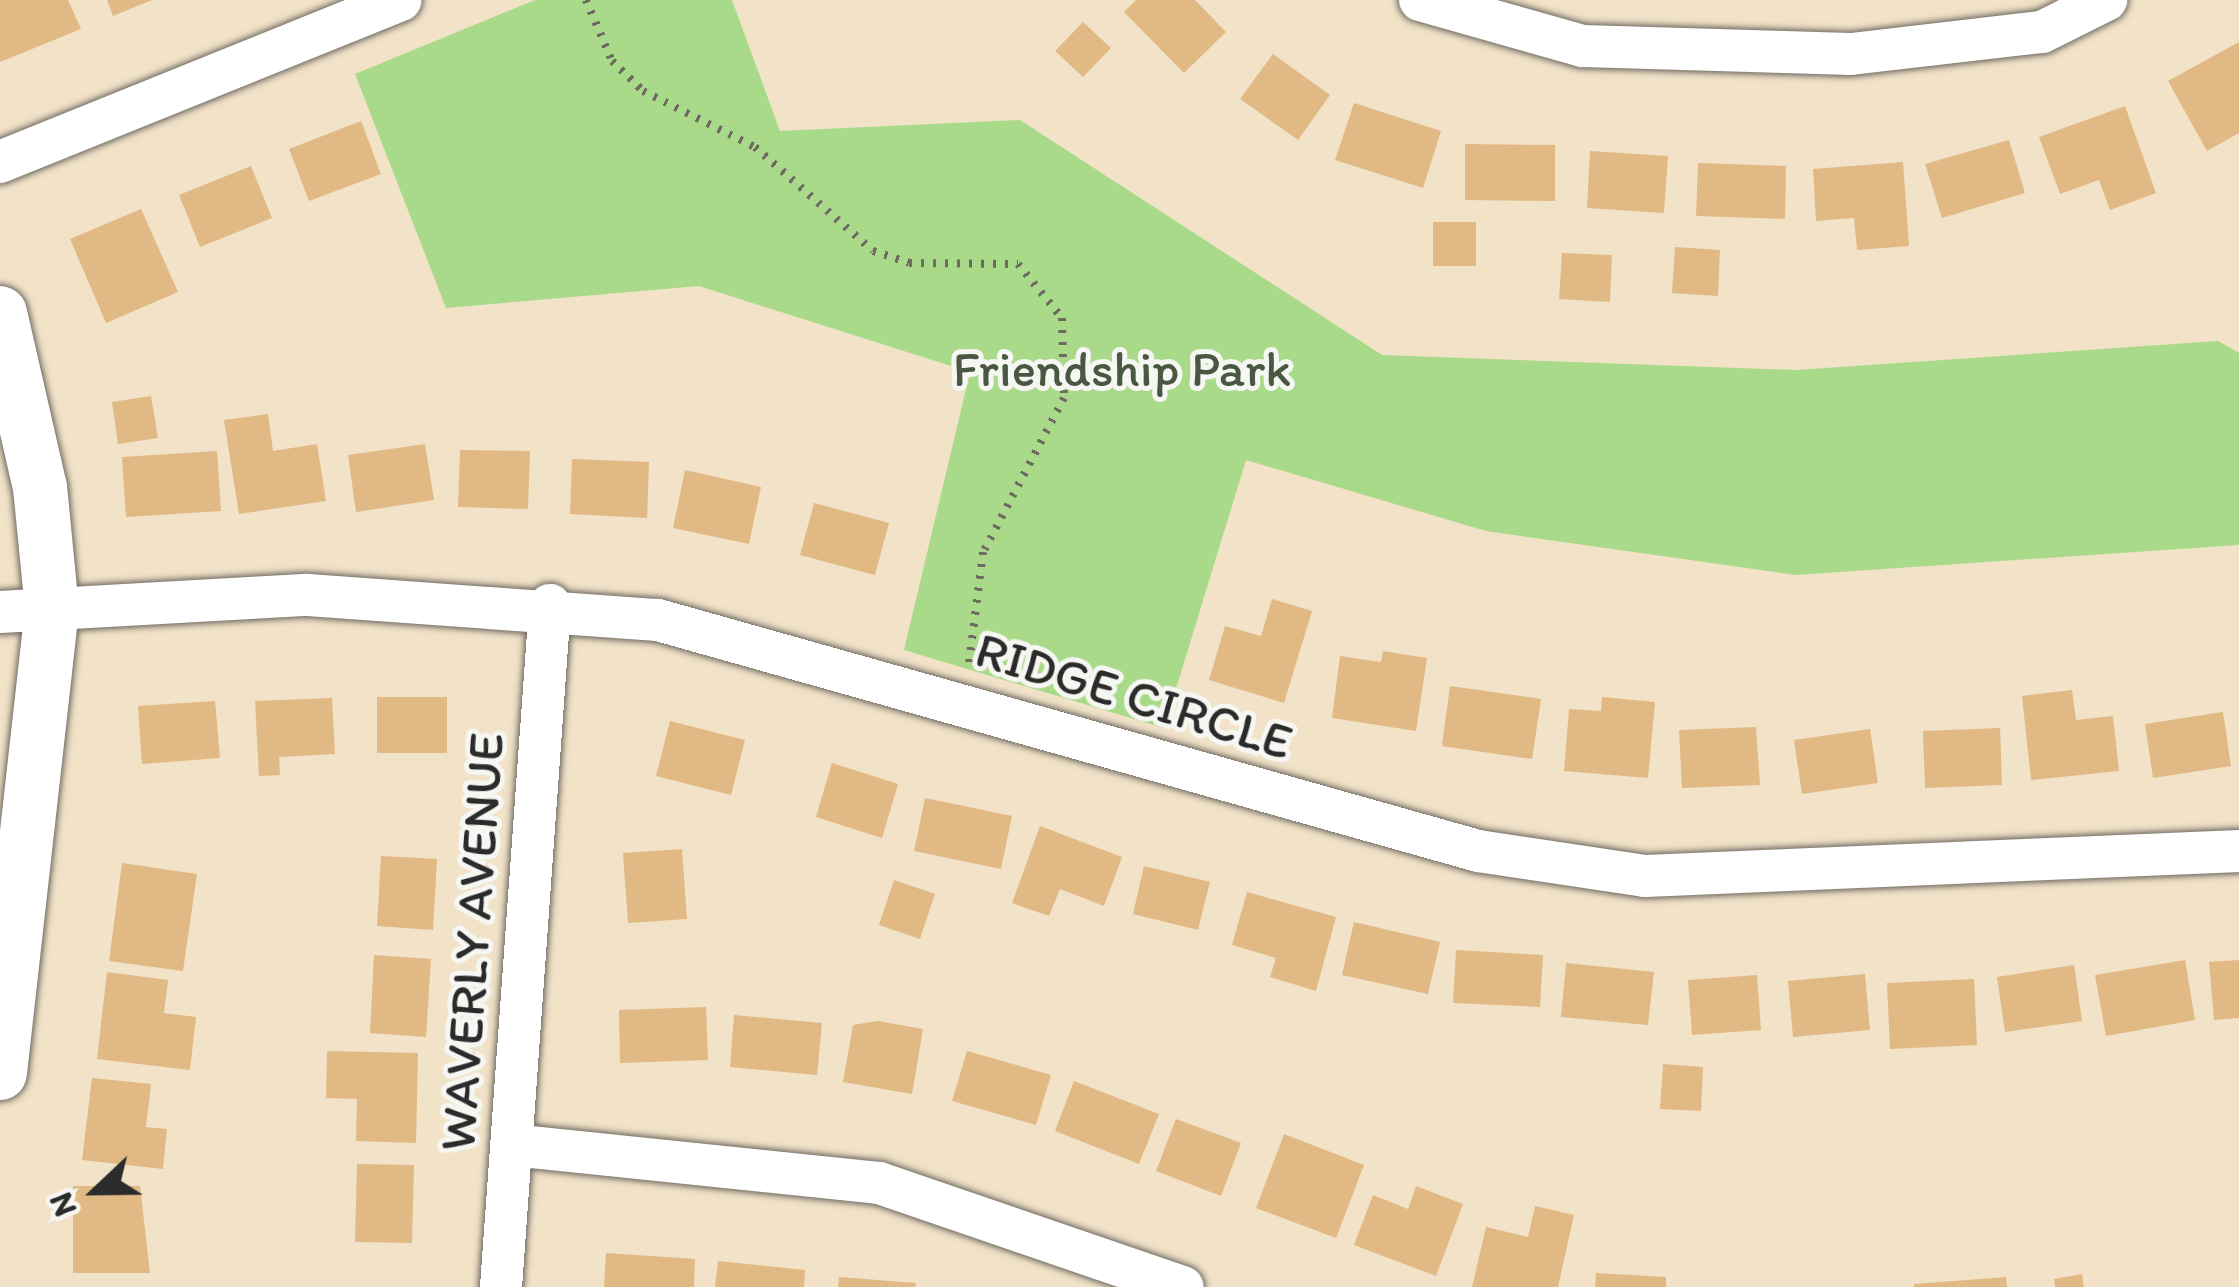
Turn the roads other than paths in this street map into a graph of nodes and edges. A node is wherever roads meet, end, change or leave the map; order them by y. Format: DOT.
graph roads {
  1 [pos="400,0"];
  2 [pos="1420,0"];
  3 [pos="2106,0"];
  4 [pos="0,162"];
  5 [pos="0,313"];
  6 [pos="550,605"];
  7 [pos="26,610"];
  8 [pos="2239,850"];
  9 [pos="0,1073"];
  10 [pos="512,1144"];
  11 [pos="501,1287"];
  12 [pos="1183,1287"];
  1 -- 4 [label="street"];
  2 -- 3 [label="street"];
  5 -- 7 [label="street"];
  6 -- 7 [label="street, RIDGE CIRCLE"];
  6 -- 8 [label="street, RIDGE CIRCLE"];
  6 -- 10 [label="street, WAVERLY AVENUE"];
  7 -- 9 [label="street"];
  10 -- 11 [label="street, WAVERLY AVENUE"];
  10 -- 12 [label="street"];
}
